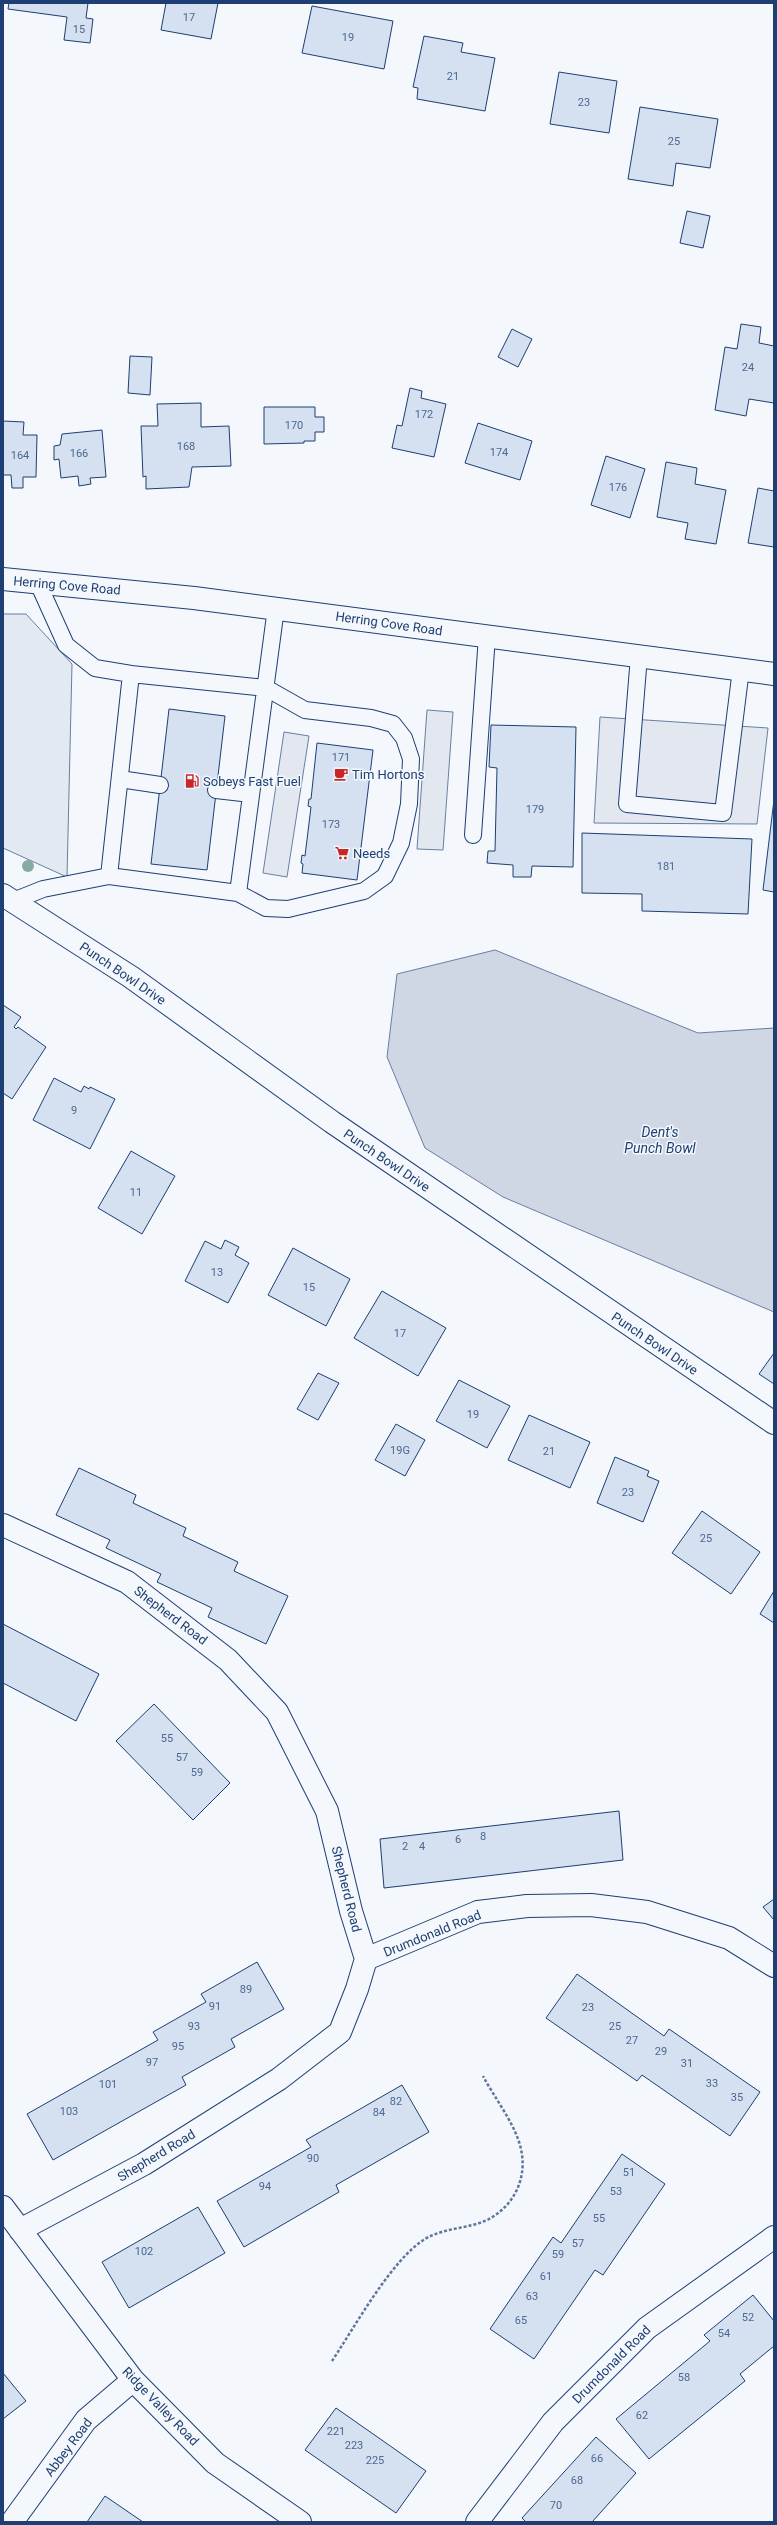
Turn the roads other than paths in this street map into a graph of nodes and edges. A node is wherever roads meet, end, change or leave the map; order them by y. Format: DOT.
graph roads {
  1 [pos="3,579"];
  2 [pos="38,582"];
  3 [pos="276,608"];
  4 [pos="487,636"];
  5 [pos="639,656"];
  6 [pos="741,670"];
  7 [pos="131,674"];
  8 [pos="774,674"];
  9 [pos="266,688"];
  10 [pos="120,779"];
  11 [pos="160,785"];
  12 [pos="216,790"];
  13 [pos="251,794"];
  14 [pos="473,835"];
  15 [pos="109,876"];
  16 [pos="238,893"];
  17 [pos="8,898"];
  18 [pos="774,1423"];
  19 [pos="3,1525"];
  20 [pos="366,1959"];
  21 [pos="774,1966"];
  22 [pos="3,2207"];
  23 [pos="20,2230"];
  24 [pos="774,2237"];
  25 [pos="133,2380"];
  26 [pos="12,2522"];
  27 [pos="300,2522"];
  28 [pos="477,2522"];
  1 -- 2 [label="street, Herring Cove Road"];
  2 -- 3 [label="street, Herring Cove Road"];
  2 -- 7 [label="lane"];
  3 -- 4 [label="street, Herring Cove Road"];
  3 -- 9 [label="lane"];
  4 -- 5 [label="street, Herring Cove Road"];
  4 -- 14 [label="lane"];
  5 -- 6 [label="street, Herring Cove Road"];
  5 -- 6 [label="lane"];
  6 -- 8 [label="street, Herring Cove Road"];
  7 -- 9 [label="lane"];
  7 -- 10 [label="lane"];
  9 -- 13 [label="lane"];
  9 -- 16 [label="lane"];
  10 -- 11 [label="lane"];
  10 -- 15 [label="lane"];
  12 -- 13 [label="lane"];
  13 -- 16 [label="lane"];
  15 -- 16 [label="lane"];
  15 -- 17 [label="lane"];
  17 -- 18 [label="street, Punch Bowl Drive"];
  19 -- 20 [label="street, Shepherd Road"];
  20 -- 21 [label="street, Drumdonald Road"];
  20 -- 23 [label="street, Shepherd Road"];
  22 -- 23 [label="street, Ridge Valley Road"];
  23 -- 25 [label="street, Ridge Valley Road"];
  24 -- 28 [label="street, Drumdonald Road"];
  25 -- 26 [label="street, Abbey Road"];
  25 -- 27 [label="street, Ridge Valley Road"];
}
